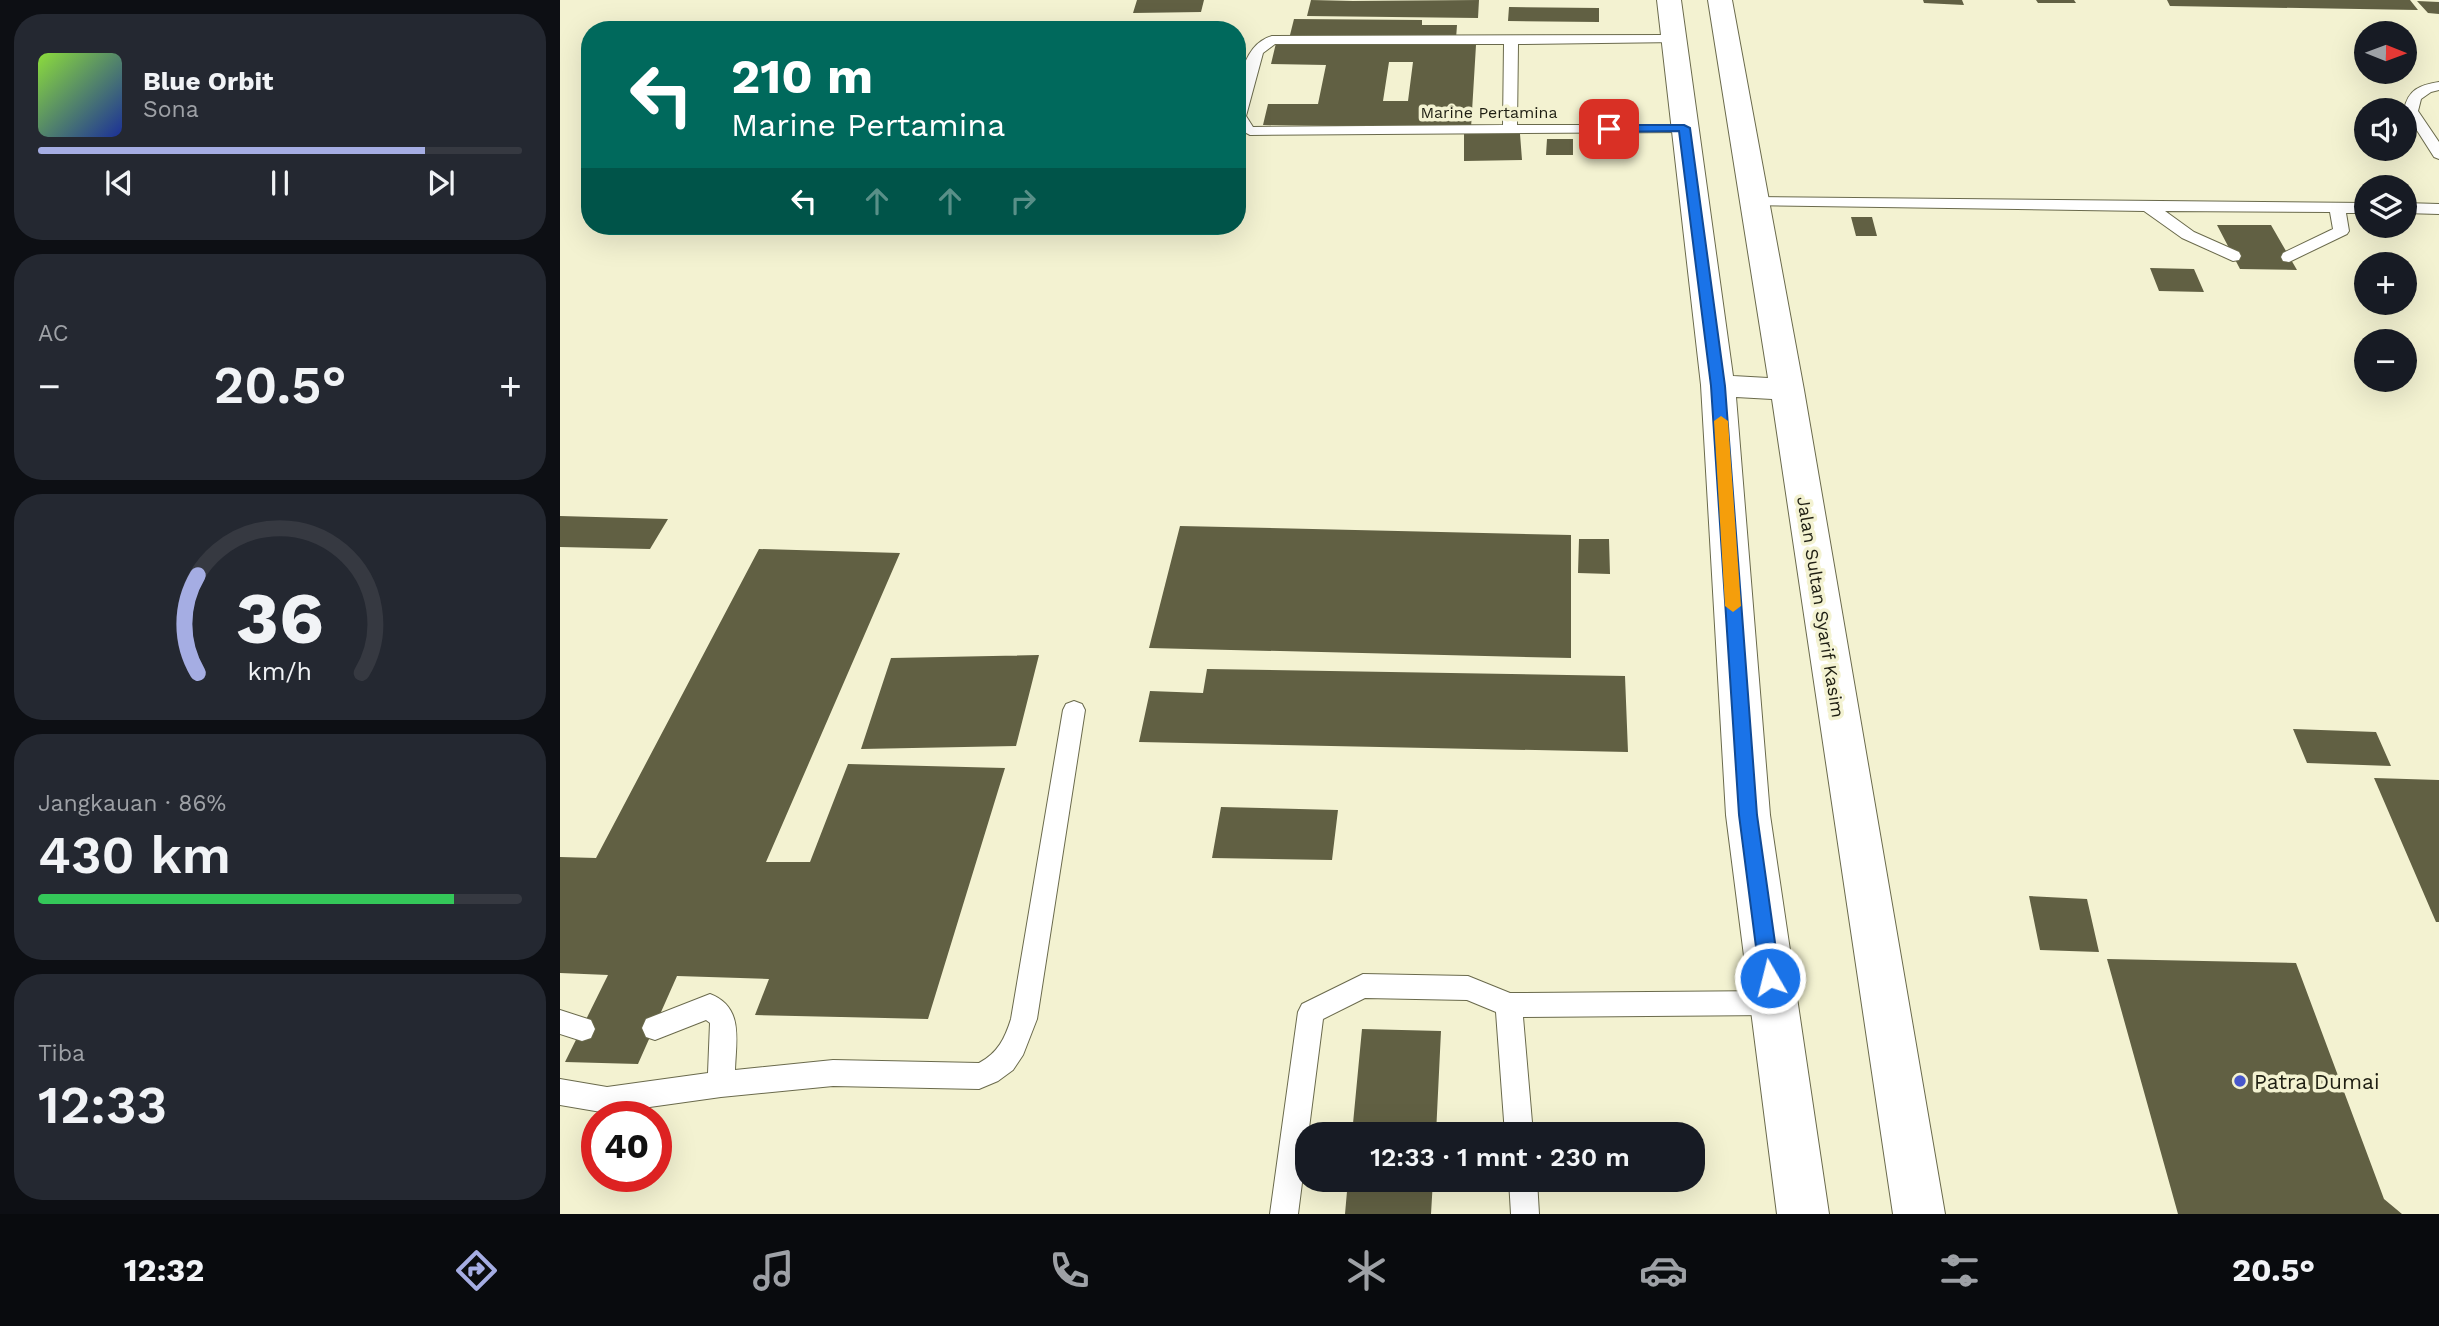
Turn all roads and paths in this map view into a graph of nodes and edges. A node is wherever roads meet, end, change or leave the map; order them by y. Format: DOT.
graph roads {
  1 [pos="1669,0"];
  2 [pos="1720,0"];
  3 [pos="1674,39"];
  4 [pos="1511,41"];
  5 [pos="2439,86"];
  6 [pos="1246,91"];
  7 [pos="1246,127"];
  8 [pos="1684,128"];
  9 [pos="1510,129"];
  10 [pos="2439,153"];
  11 [pos="1753,202"];
  12 [pos="2148,206"];
  13 [pos="2337,208"];
  14 [pos="2354,208"];
  15 [pos="2417,208"];
  16 [pos="2439,209"];
  17 [pos="2233,256"];
  18 [pos="2289,257"];
  19 [pos="1718,386"];
  20 [pos="1787,390"];
  21 [pos="1074,710"];
  22 [pos="1773,1003"];
  23 [pos="1509,1005"];
  24 [pos="654,1028"];
  25 [pos="721,1084"];
  26 [pos="560,1092"];
  27 [pos="1518,1122"];
  28 [pos="1524,1192"];
  29 [pos="1284,1214"];
  30 [pos="1525,1214"];
  31 [pos="1803,1214"];
  32 [pos="1919,1214"];
  1 -- 3 [label="street"];
  2 -- 11 [label="street, Jalan Sultan Syarif Kasim"];
  3 -- 4 [label="lane"];
  3 -- 8 [label="street"];
  4 -- 6 [label="lane, Marine Pertamina"];
  4 -- 9 [label="lane"];
  5 -- 10 [label="lane"];
  7 -- 9 [label="lane, Marine Pertamina"];
  8 -- 9 [label="lane, Marine Pertamina"];
  8 -- 19 [label="street"];
  11 -- 12 [label="lane"];
  11 -- 20 [label="street, Jalan Sultan Syarif Kasim"];
  12 -- 13 [label="lane"];
  12 -- 17 [label="lane"];
  13 -- 14 [label="lane"];
  13 -- 18 [label="lane"];
  15 -- 16 [label="lane"];
  19 -- 20 [label="street"];
  19 -- 22 [label="street"];
  20 -- 32 [label="street, Jalan Sultan Syarif Kasim"];
  21 -- 25 [label="lane"];
  22 -- 23 [label="lane"];
  22 -- 31 [label="street"];
  23 -- 27 [label="lane"];
  23 -- 29 [label="lane"];
  24 -- 25 [label="lane"];
  25 -- 26 [label="lane"];
  28 -- 30 [label="lane"];
}
